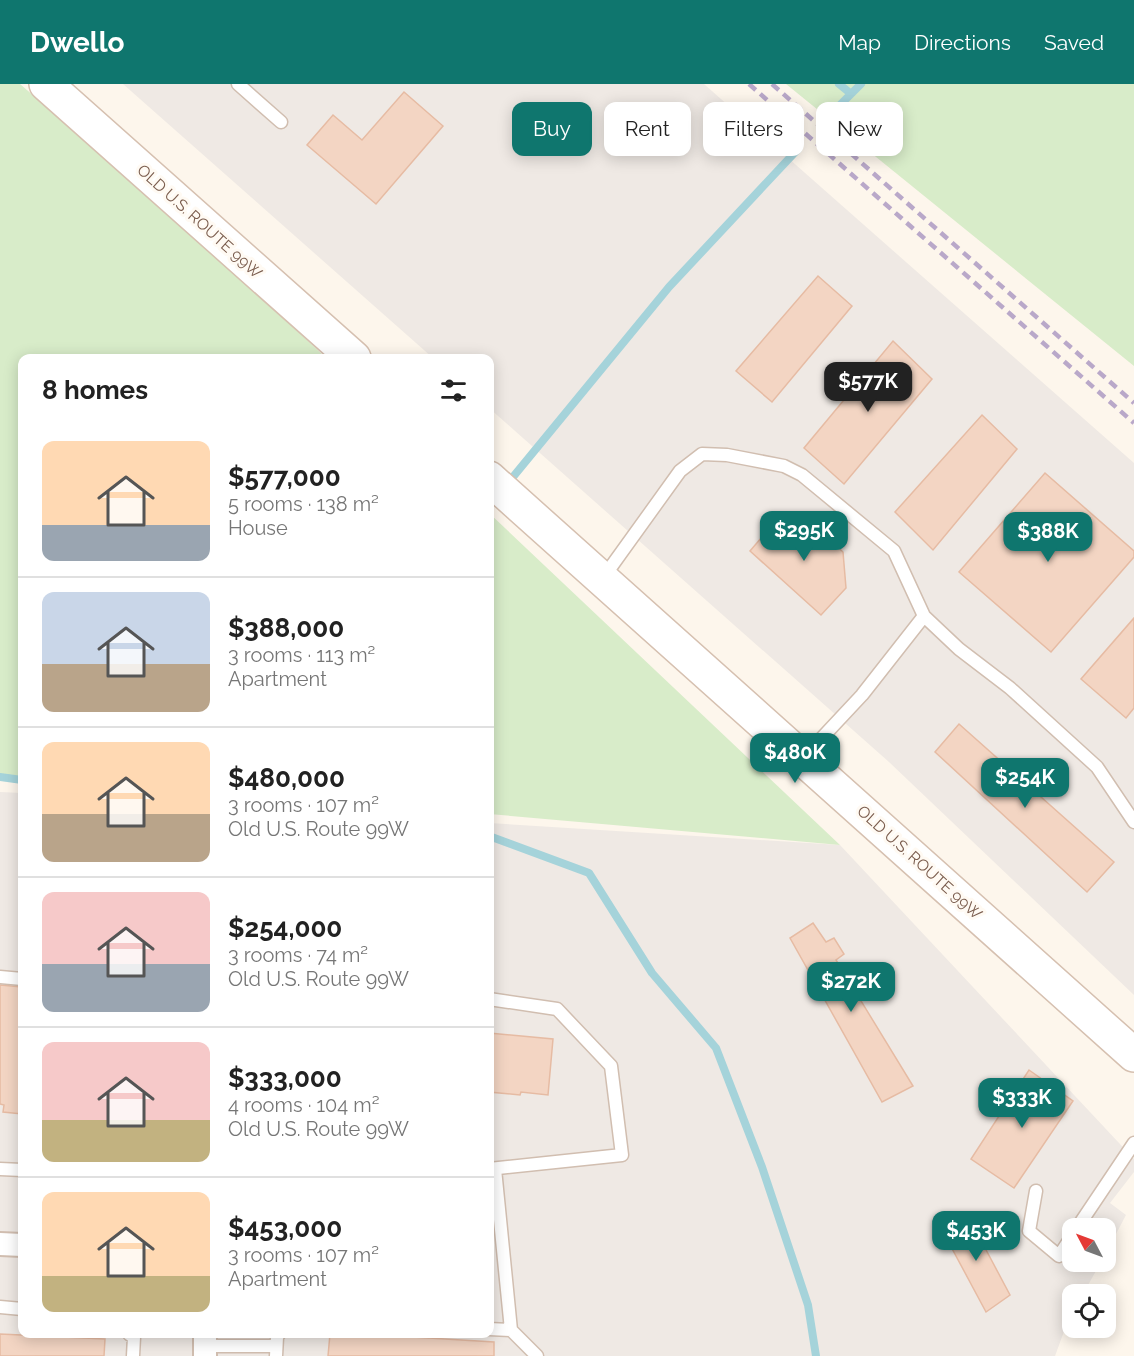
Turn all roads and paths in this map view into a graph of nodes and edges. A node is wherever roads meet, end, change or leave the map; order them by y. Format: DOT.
graph roads {
  1 [pos="46,84"];
  2 [pos="238,84"];
  3 [pos="281,122"];
  4 [pos="350,354"];
  5 [pos="494,482"];
  6 [pos="602,579"];
  7 [pos="924,616"];
  8 [pos="804,758"];
  9 [pos="1134,822"];
  10 [pos="0,977"];
  11 [pos="18,979"];
  12 [pos="494,1000"];
  13 [pos="1134,1054"];
  14 [pos="1134,1143"];
  15 [pos="0,1169"];
  16 [pos="494,1169"];
  17 [pos="18,1170"];
  18 [pos="494,1186"];
  19 [pos="1036,1191"];
  20 [pos="1084,1218"];
  21 [pos="0,1244"];
  22 [pos="18,1245"];
  23 [pos="1062,1251"];
  24 [pos="0,1307"];
  25 [pos="18,1309"];
  26 [pos="494,1329"];
  27 [pos="511,1330"];
  28 [pos="134,1338"];
  29 [pos="205,1345"];
  30 [pos="276,1351"];
  31 [pos="133,1356"];
  32 [pos="537,1356"];
  1 -- 4 [label="main road, OLD U.S. ROUTE 99W"];
  2 -- 3 [label="lane"];
  5 -- 6 [label="main road, OLD U.S. ROUTE 99W"];
  6 -- 7 [label="lane"];
  6 -- 8 [label="main road, OLD U.S. ROUTE 99W"];
  7 -- 8 [label="lane"];
  7 -- 9 [label="lane"];
  8 -- 13 [label="main road, OLD U.S. ROUTE 99W"];
  10 -- 11 [label="lane"];
  12 -- 16 [label="lane"];
  14 -- 20 [label="lane"];
  15 -- 17 [label="lane"];
  18 -- 27 [label="lane"];
  19 -- 23 [label="lane"];
  21 -- 22 [label="street"];
  24 -- 25 [label="lane"];
  26 -- 27 [label="lane"];
  27 -- 32 [label="lane"];
  28 -- 31 [label="lane"];
  29 -- 30 [label="lane"];
}
